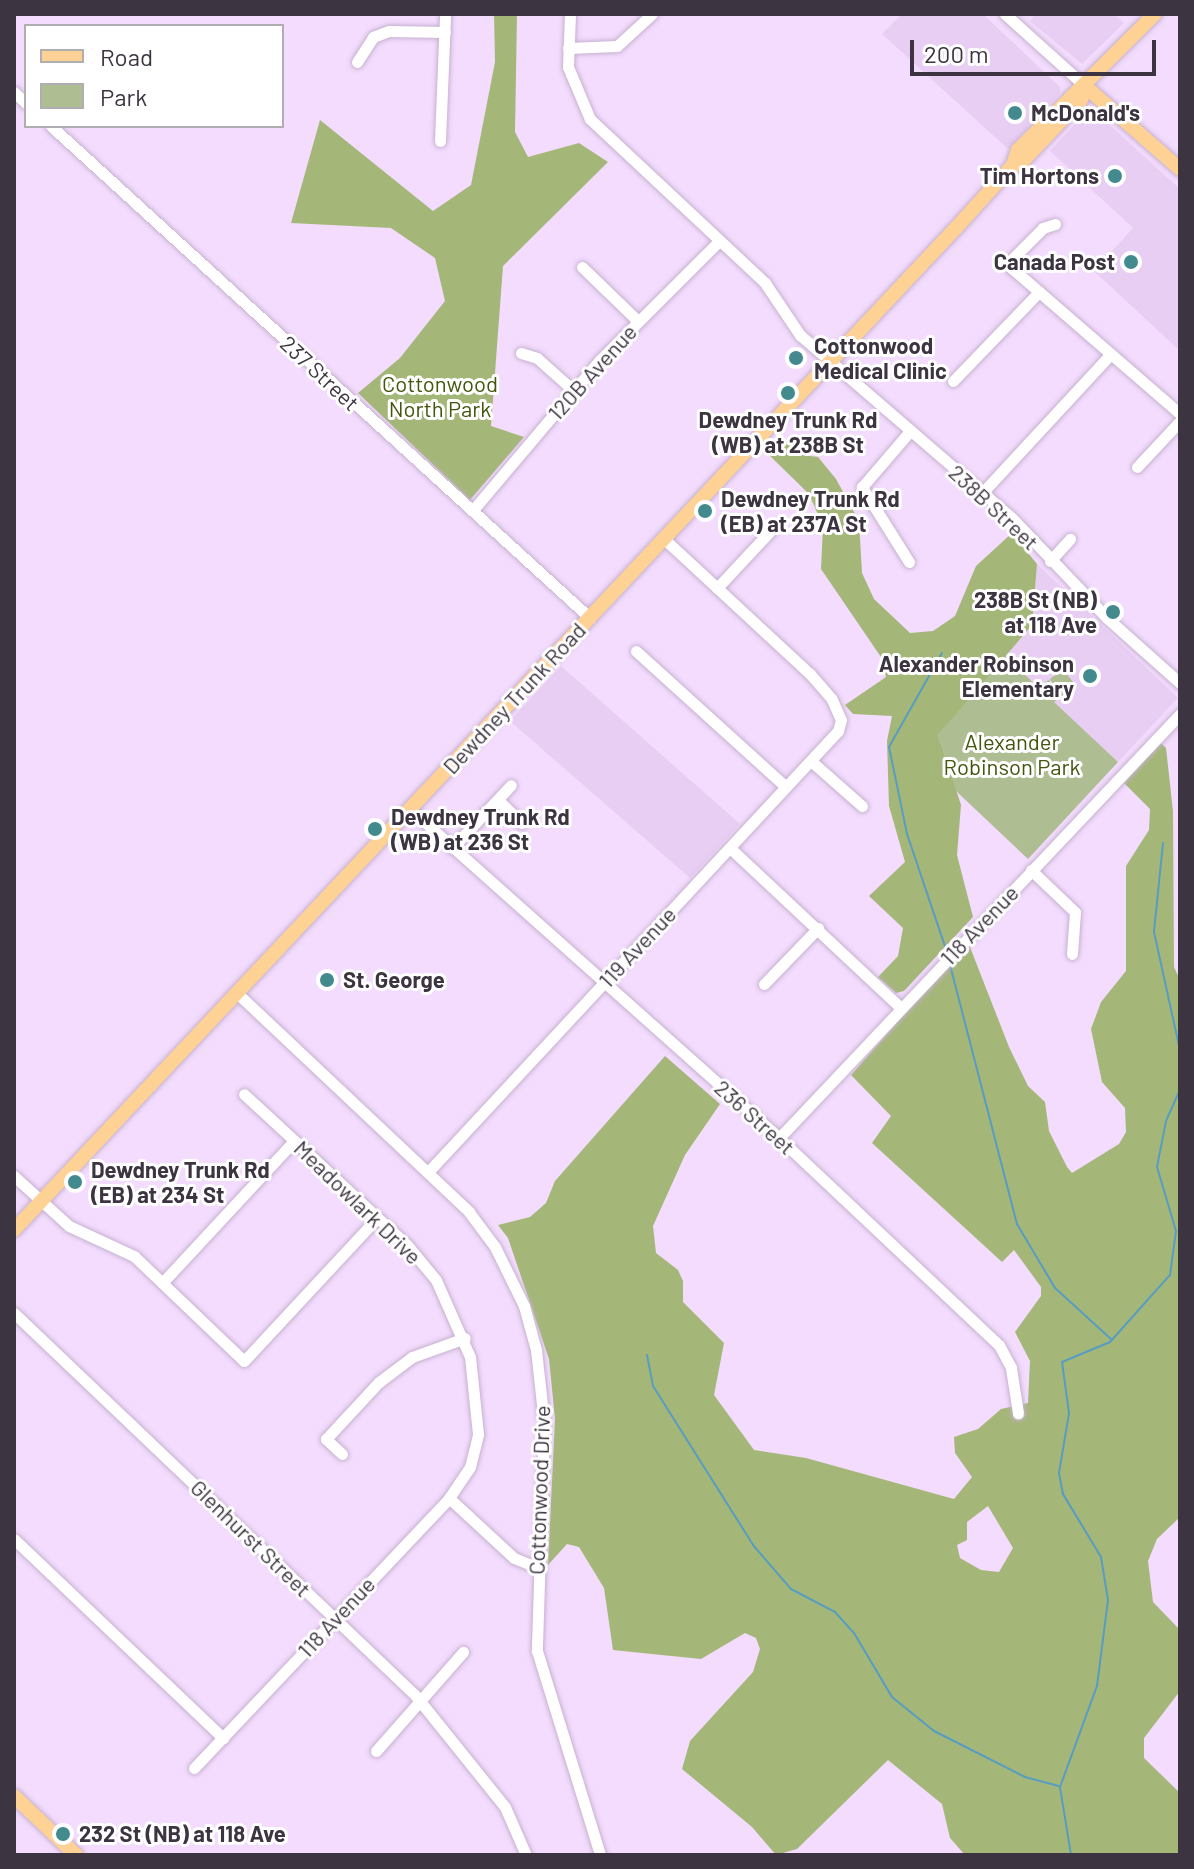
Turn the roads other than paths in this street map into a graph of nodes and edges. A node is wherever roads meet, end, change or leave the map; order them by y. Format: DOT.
graph roads {
  1 [pos="445,14"];
  2 [pos="570,14"];
  3 [pos="652,14"];
  4 [pos="1005,14"];
  5 [pos="1155,14"];
  6 [pos="445,32"];
  7 [pos="568,48"];
  8 [pos="357,62"];
  9 [pos="1086,87"];
  10 [pos="53,128"];
  11 [pos="440,141"];
  12 [pos="1180,169"];
  13 [pos="1055,224"];
  14 [pos="719,241"];
  15 [pos="582,267"];
  16 [pos="1039,292"];
  17 [pos="638,321"];
  18 [pos="521,353"];
  19 [pos="1111,354"];
  20 [pos="831,360"];
  21 [pos="953,381"];
  22 [pos="574,391"];
  23 [pos="1180,414"];
  24 [pos="1180,421"];
  25 [pos="910,431"];
  26 [pos="1137,467"];
  27 [pos="983,492"];
  28 [pos="473,510"];
  29 [pos="771,530"];
  30 [pos="664,539"];
  31 [pos="1070,539"];
  32 [pos="1050,561"];
  33 [pos="909,562"];
  34 [pos="717,588"];
  35 [pos="590,618"];
  36 [pos="636,651"];
  37 [pos="1180,683"];
  38 [pos="1180,714"];
  39 [pos="811,761"];
  40 [pos="511,785"];
  41 [pos="786,787"];
  42 [pos="498,800"];
  43 [pos="862,806"];
  44 [pos="410,809"];
  45 [pos="522,823"];
  46 [pos="452,848"];
  47 [pos="730,848"];
  48 [pos="1031,870"];
  49 [pos="818,928"];
  50 [pos="1072,954"];
  51 [pos="604,983"];
  52 [pos="764,984"];
  53 [pos="237,993"];
  54 [pos="900,1007"];
  55 [pos="244,1094"];
  56 [pos="779,1138"];
  57 [pos="294,1141"];
  58 [pos="428,1172"];
  59 [pos="14,1176"];
  60 [pos="41,1201"];
  61 [pos="377,1218"];
  62 [pos="14,1230"];
  63 [pos="163,1282"];
  64 [pos="14,1313"];
  65 [pos="465,1338"];
  66 [pos="1018,1413"];
  67 [pos="342,1454"];
  68 [pos="472,1462"];
  69 [pos="449,1498"];
  70 [pos="14,1539"];
  71 [pos="536,1567"];
  72 [pos="335,1619"];
  73 [pos="463,1652"];
  74 [pos="421,1703"];
  75 [pos="223,1738"];
  76 [pos="376,1751"];
  77 [pos="194,1768"];
  78 [pos="14,1796"];
  79 [pos="76,1855"];
  80 [pos="526,1855"];
  81 [pos="600,1855"];
  1 -- 6 [label="street"];
  2 -- 7 [label="street, 238B Street"];
  3 -- 7 [label="street"];
  4 -- 9 [label="street"];
  5 -- 9 [label="main road, Dewdney Trunk Road"];
  6 -- 8 [label="street"];
  6 -- 11 [label="street"];
  7 -- 14 [label="street, 238B Street"];
  9 -- 12 [label="main road"];
  9 -- 20 [label="main road, Dewdney Trunk Road"];
  10 -- 28 [label="street, 237 Street"];
  13 -- 16 [label="street"];
  14 -- 17 [label="street, 120B Avenue"];
  14 -- 20 [label="street, 238B Street"];
  15 -- 17 [label="street"];
  16 -- 19 [label="street"];
  16 -- 21 [label="street"];
  17 -- 22 [label="street, 120B Avenue"];
  18 -- 22 [label="street"];
  19 -- 23 [label="street"];
  19 -- 27 [label="street"];
  20 -- 25 [label="street, 238B Street"];
  20 -- 30 [label="main road, Dewdney Trunk Road"];
  22 -- 28 [label="street, 120B Avenue"];
  24 -- 26 [label="street"];
  25 -- 27 [label="street, 238B Street"];
  25 -- 33 [label="street"];
  27 -- 32 [label="street, 238B Street"];
  28 -- 35 [label="street, 237 Street"];
  29 -- 34 [label="street"];
  30 -- 34 [label="street"];
  30 -- 35 [label="main road, Dewdney Trunk Road"];
  31 -- 32 [label="street"];
  32 -- 37 [label="street, 238B Street"];
  34 -- 39 [label="street, 119 Avenue"];
  35 -- 44 [label="main road, Dewdney Trunk Road"];
  36 -- 41 [label="street"];
  38 -- 48 [label="street, 118 Avenue"];
  39 -- 41 [label="street, 119 Avenue"];
  39 -- 43 [label="street"];
  40 -- 42 [label="street"];
  41 -- 47 [label="street, 119 Avenue"];
  42 -- 45 [label="street"];
  42 -- 46 [label="street"];
  44 -- 46 [label="street, 236 Street"];
  44 -- 53 [label="main road, Dewdney Trunk Road"];
  46 -- 51 [label="street, 236 Street"];
  47 -- 49 [label="street"];
  47 -- 51 [label="street, 119 Avenue"];
  48 -- 50 [label="street"];
  48 -- 54 [label="street, 118 Avenue"];
  49 -- 52 [label="street"];
  49 -- 54 [label="street"];
  51 -- 56 [label="street, 236 Street"];
  51 -- 58 [label="street, 119 Avenue"];
  53 -- 58 [label="street, Cottonwood Drive"];
  53 -- 60 [label="main road, Dewdney Trunk Road"];
  54 -- 56 [label="street, 118 Avenue"];
  55 -- 57 [label="street, Meadowlark Drive"];
  56 -- 66 [label="street, 236 Street"];
  57 -- 61 [label="street, Meadowlark Drive"];
  57 -- 63 [label="street"];
  58 -- 71 [label="street, Cottonwood Drive"];
  59 -- 60 [label="street"];
  60 -- 62 [label="main road, Dewdney Trunk Road"];
  60 -- 63 [label="street"];
  61 -- 63 [label="street"];
  61 -- 65 [label="street, Meadowlark Drive"];
  64 -- 72 [label="street, Glenhurst Street"];
  65 -- 67 [label="street"];
  65 -- 68 [label="street, Meadowlark Drive"];
  68 -- 69 [label="street, 118 Avenue"];
  69 -- 71 [label="street"];
  69 -- 72 [label="street, 118 Avenue"];
  70 -- 75 [label="street"];
  71 -- 81 [label="street, Cottonwood Drive"];
  72 -- 74 [label="street, Glenhurst Street"];
  72 -- 75 [label="street, 118 Avenue"];
  73 -- 74 [label="street"];
  74 -- 76 [label="street"];
  74 -- 80 [label="street, Glenhurst Street"];
  75 -- 77 [label="street, 118 Avenue"];
  78 -- 79 [label="main road"];
}
